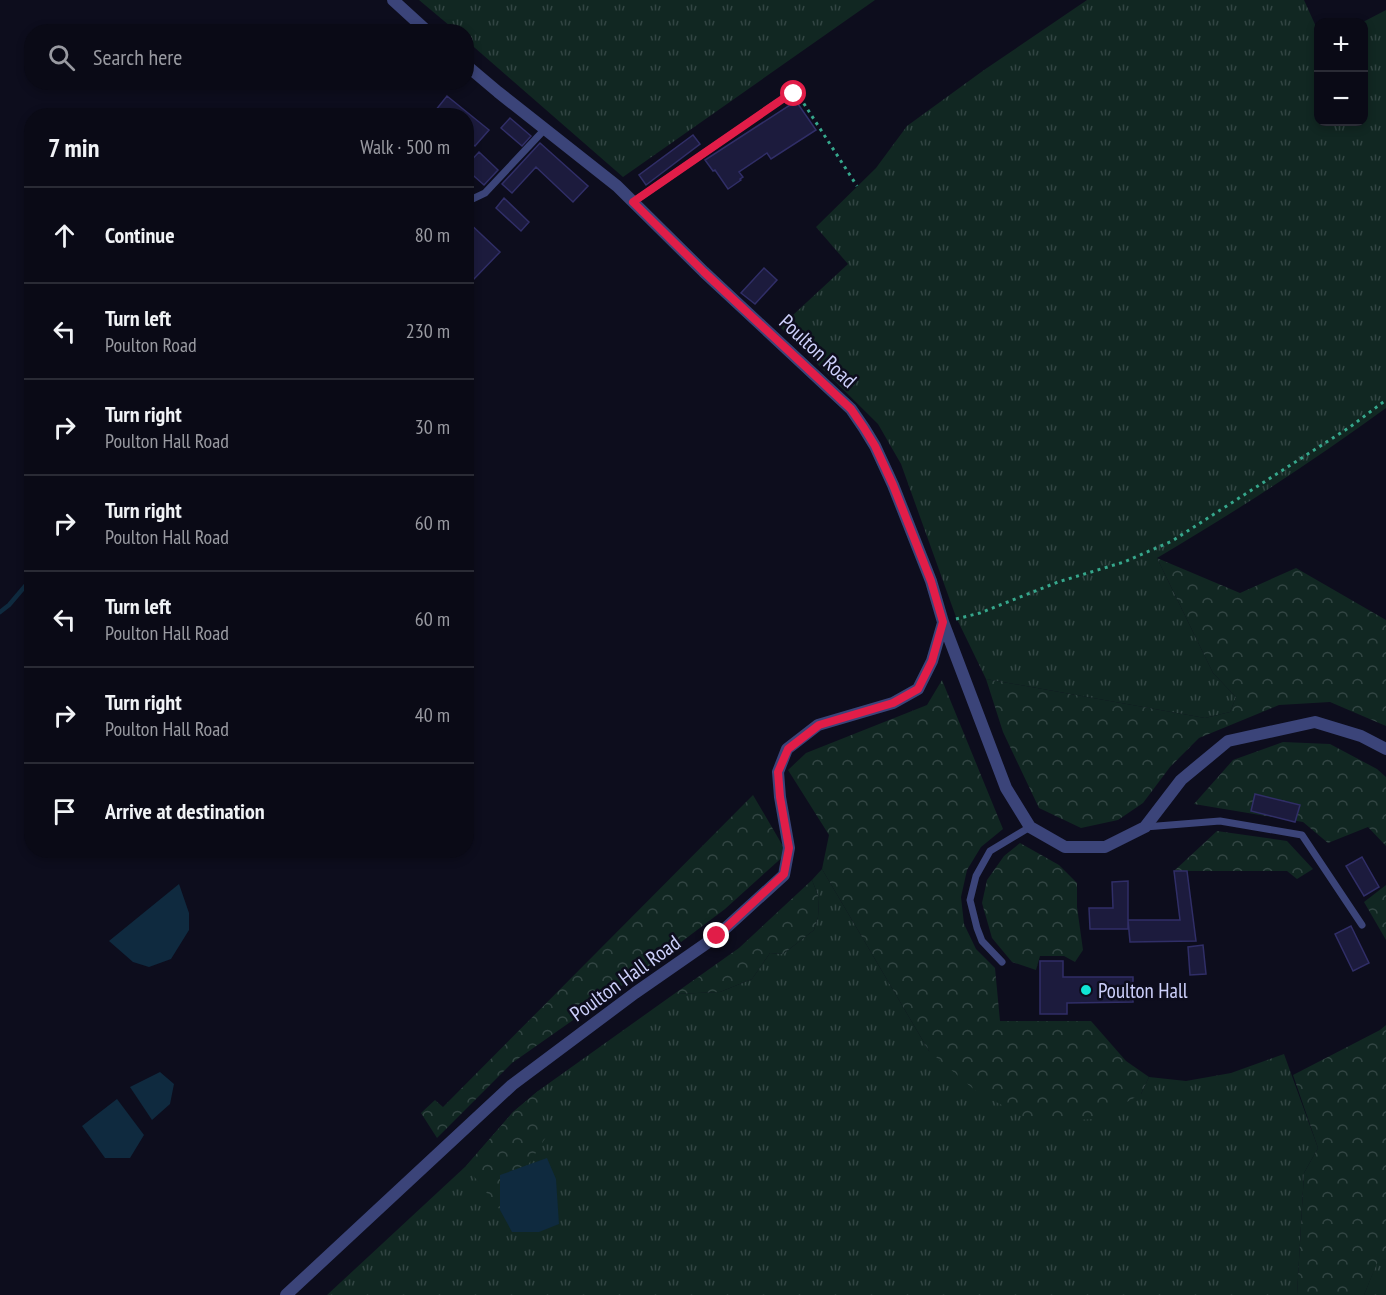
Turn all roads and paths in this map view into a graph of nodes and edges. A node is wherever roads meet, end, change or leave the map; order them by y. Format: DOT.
graph roads {
  1 [pos="393,0"];
  2 [pos="419,24"];
  3 [pos="474,72"];
  4 [pos="778,102"];
  5 [pos="544,129"];
  6 [pos="857,186"];
  7 [pos="474,198"];
  8 [pos="633,202"];
  9 [pos="1386,400"];
  10 [pos="943,622"];
  11 [pos="1386,749"];
  12 [pos="1030,827"];
  13 [pos="1145,827"];
  14 [pos="1362,925"];
  15 [pos="1002,962"];
  16 [pos="286,1295"];
  1 -- 2 [label="street"];
  3 -- 5 [label="street, Poulton Road"];
  4 -- 6 [label="path"];
  4 -- 8 [label="lane"];
  5 -- 7 [label="lane"];
  5 -- 8 [label="street, Poulton Road"];
  8 -- 10 [label="street, Poulton Road"];
  9 -- 10 [label="path"];
  10 -- 12 [label="street, Poulton Road"];
  10 -- 16 [label="street, Poulton Hall Road"];
  11 -- 13 [label="street, Poulton Road"];
  12 -- 13 [label="street, Poulton Road"];
  12 -- 15 [label="lane"];
  13 -- 14 [label="lane"];
}
